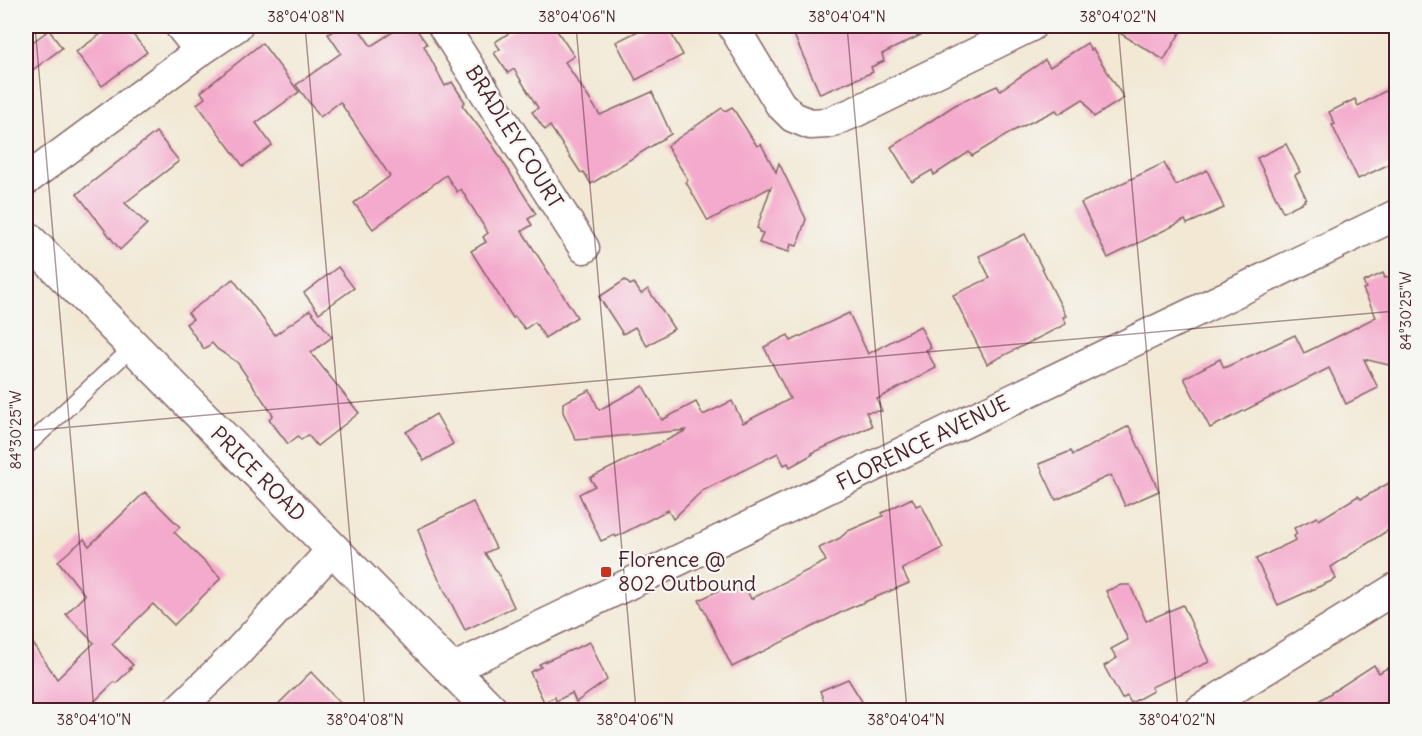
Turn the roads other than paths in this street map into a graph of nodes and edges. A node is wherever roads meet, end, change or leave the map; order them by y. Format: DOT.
graph roads {
  1 [pos="180,26"];
  2 [pos="237,26"];
  3 [pos="443,26"];
  4 [pos="733,26"];
  5 [pos="1031,26"];
  6 [pos="200,51"];
  7 [pos="26,180"];
  8 [pos="1396,215"];
  9 [pos="26,237"];
  10 [pos="584,248"];
  11 [pos="133,347"];
  12 [pos="26,447"];
  13 [pos="333,549"];
  14 [pos="1396,588"];
  15 [pos="450,670"];
  16 [pos="177,711"];
  17 [pos="490,711"];
  18 [pos="1200,711"];
  1 -- 6 [label="street"];
  2 -- 6 [label="street"];
  3 -- 10 [label="street, BRADLEY COURT"];
  4 -- 5 [label="street"];
  6 -- 7 [label="street"];
  8 -- 15 [label="street, FLORENCE AVENUE"];
  9 -- 11 [label="street, PRICE ROAD"];
  11 -- 12 [label="lane"];
  11 -- 13 [label="street, PRICE ROAD"];
  13 -- 15 [label="street, PRICE ROAD"];
  13 -- 16 [label="street"];
  14 -- 18 [label="street"];
  15 -- 17 [label="street, PRICE ROAD"];
}
